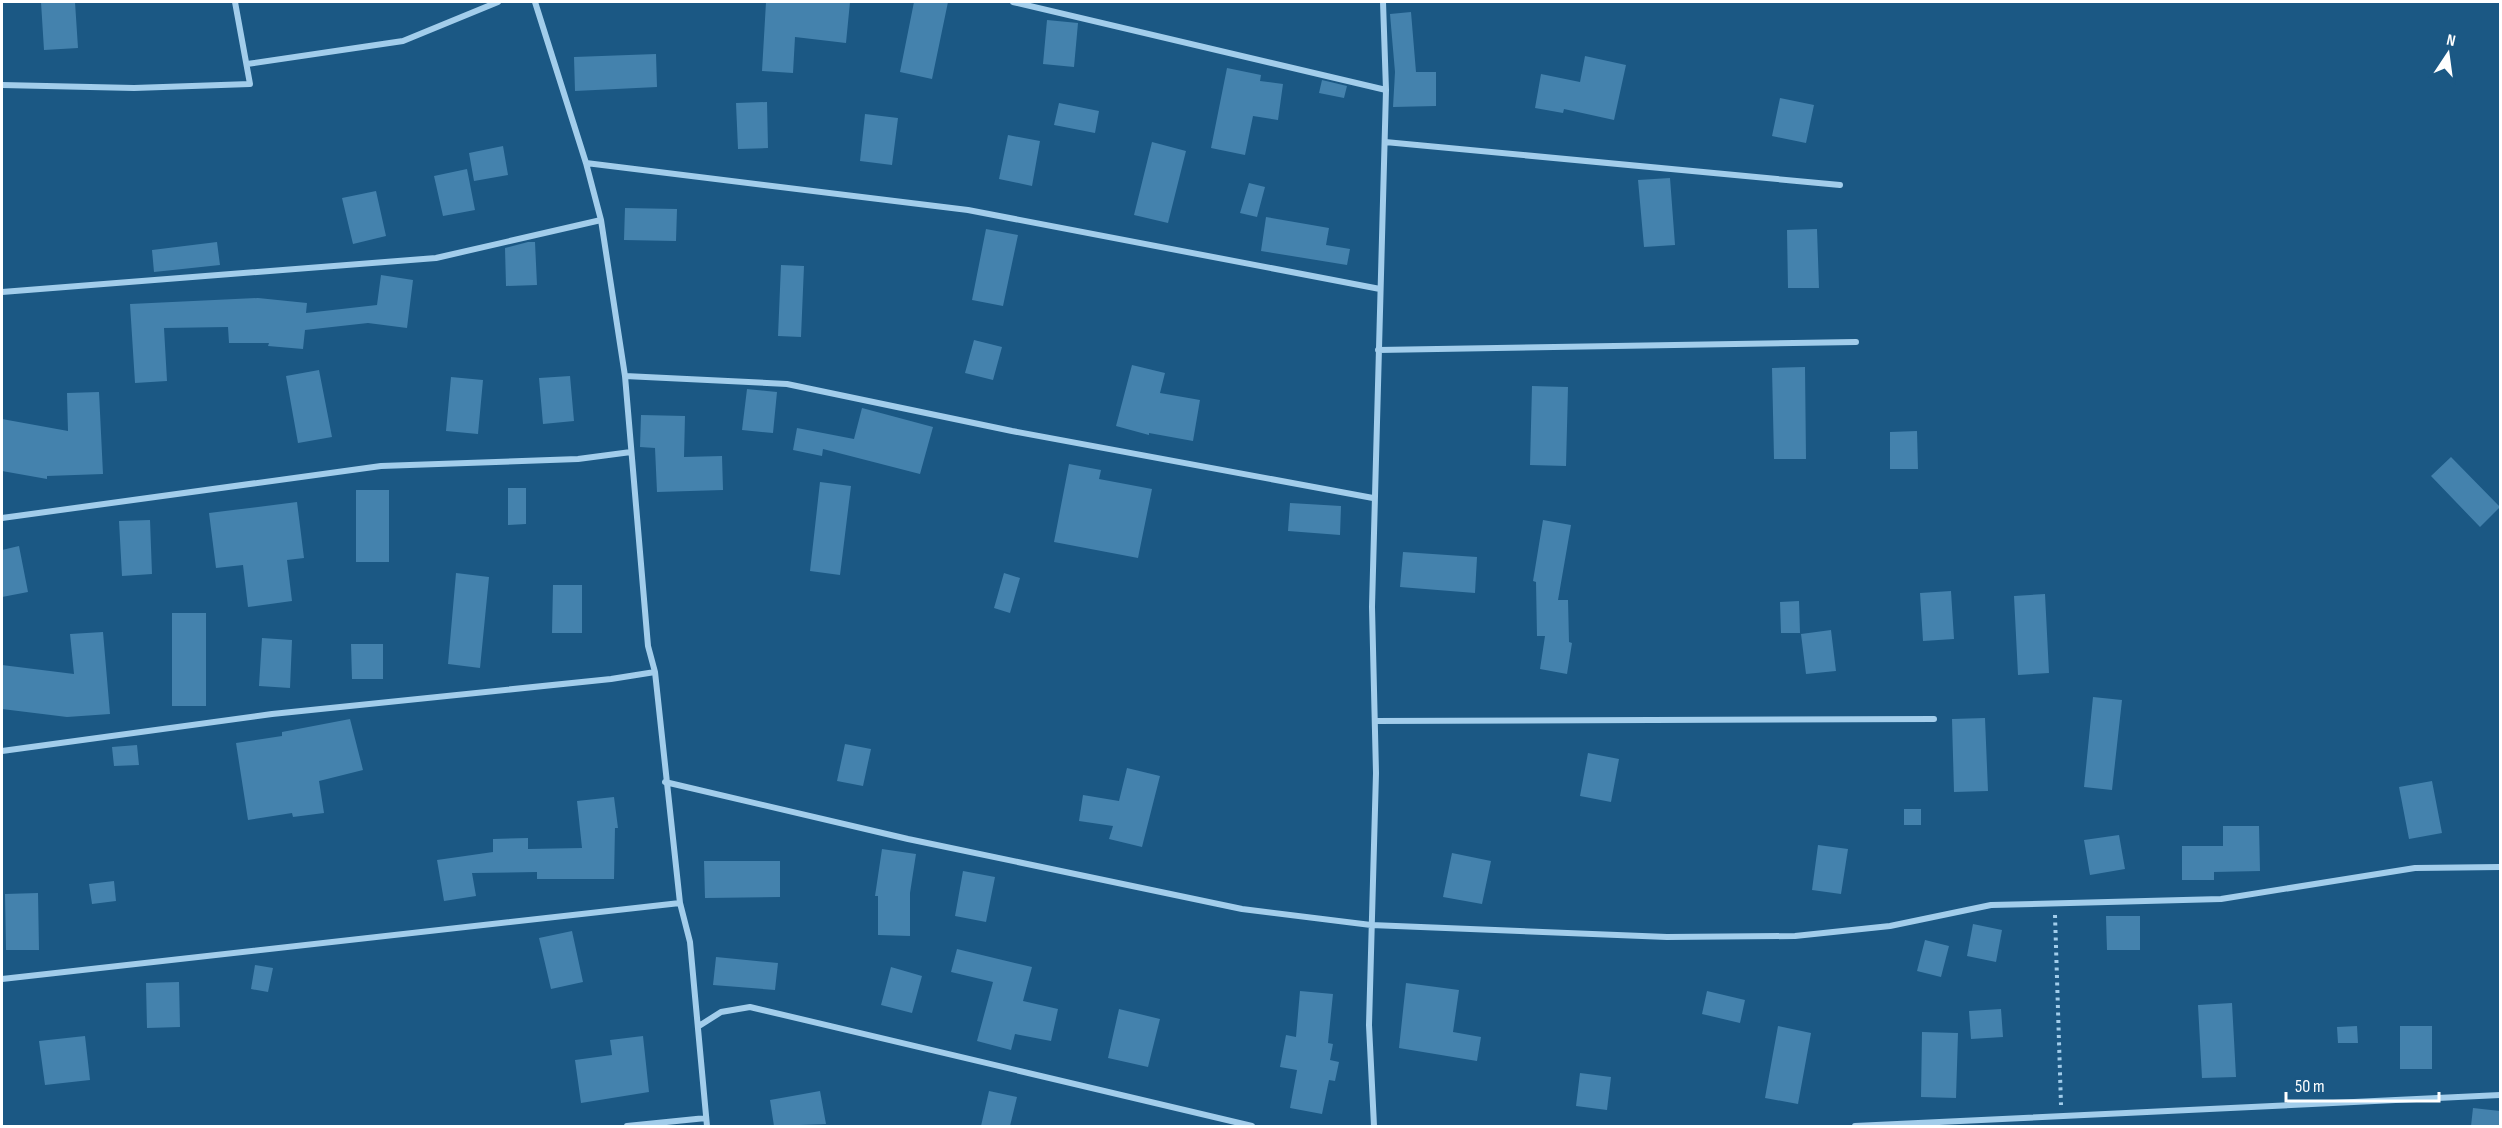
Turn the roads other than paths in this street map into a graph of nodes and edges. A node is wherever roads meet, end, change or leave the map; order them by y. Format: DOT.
graph roads {
  1 [pos="235,2"];
  2 [pos="498,2"];
  3 [pos="535,2"];
  4 [pos="1013,2"];
  5 [pos="1383,2"];
  6 [pos="247,64"];
  7 [pos="2,85"];
  8 [pos="1386,90"];
  9 [pos="1385,142"];
  10 [pos="586,163"];
  11 [pos="1840,185"];
  12 [pos="601,220"];
  13 [pos="1380,289"];
  14 [pos="2,292"];
  15 [pos="1856,342"];
  16 [pos="1378,350"];
  17 [pos="625,376"];
  18 [pos="631,452"];
  19 [pos="1373,498"];
  20 [pos="2,518"];
  21 [pos="655,672"];
  22 [pos="1934,719"];
  23 [pos="1375,721"];
  24 [pos="2,752"];
  25 [pos="665,782"];
  26 [pos="2500,867"];
  27 [pos="680,903"];
  28 [pos="1371,925"];
  29 [pos="2,979"];
  30 [pos="699,1026"];
  31 [pos="2500,1095"];
  32 [pos="706,1118"];
  33 [pos="627,1126"];
  34 [pos="707,1126"];
  35 [pos="1252,1126"];
  36 [pos="1374,1126"];
  37 [pos="1855,1126"];
  1 -- 6 [label="street"];
  2 -- 6 [label="street"];
  3 -- 10 [label="street"];
  4 -- 8 [label="street"];
  5 -- 8 [label="street"];
  6 -- 7 [label="street"];
  8 -- 9 [label="street"];
  9 -- 11 [label="street"];
  9 -- 13 [label="street"];
  10 -- 12 [label="street"];
  10 -- 13 [label="street"];
  12 -- 14 [label="street"];
  12 -- 17 [label="street"];
  13 -- 16 [label="street"];
  15 -- 16 [label="street"];
  16 -- 19 [label="street"];
  17 -- 18 [label="street"];
  17 -- 19 [label="street"];
  18 -- 20 [label="street"];
  18 -- 21 [label="street"];
  19 -- 23 [label="street"];
  21 -- 24 [label="street"];
  21 -- 25 [label="street"];
  22 -- 23 [label="street"];
  23 -- 28 [label="street"];
  25 -- 27 [label="street"];
  25 -- 28 [label="street"];
  26 -- 28 [label="street"];
  27 -- 29 [label="street"];
  27 -- 30 [label="street"];
  28 -- 36 [label="street"];
  30 -- 32 [label="street"];
  30 -- 35 [label="street"];
  31 -- 37 [label="street"];
  32 -- 33 [label="street"];
  32 -- 34 [label="street"];
}
